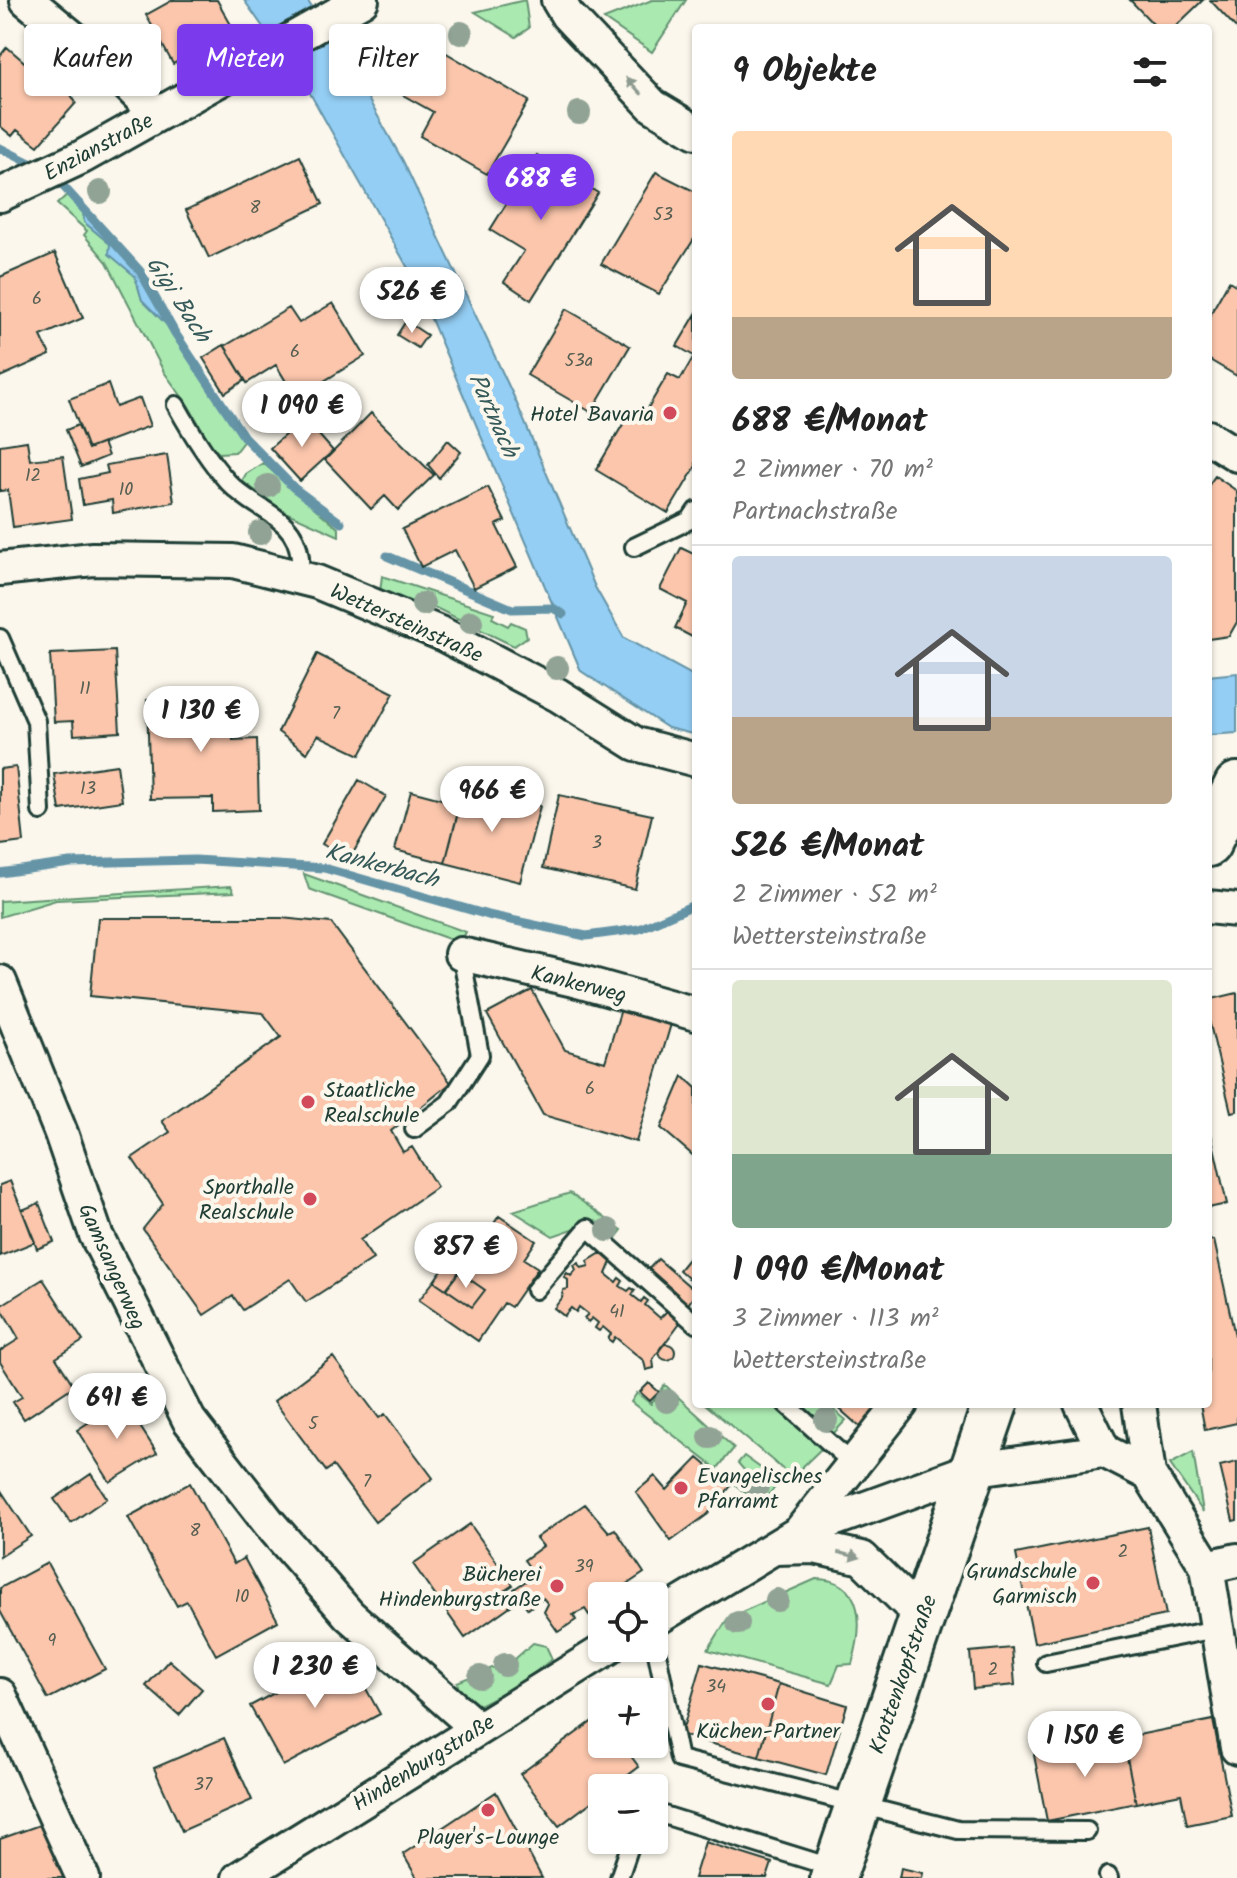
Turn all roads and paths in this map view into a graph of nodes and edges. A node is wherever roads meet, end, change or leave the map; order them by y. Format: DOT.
graph roads {
  1 [pos="558,0"];
  2 [pos="32,1"];
  3 [pos="353,4"];
  4 [pos="157,114"];
  5 [pos="692,130"];
  6 [pos="8,192"];
  7 [pos="176,405"];
  8 [pos="1212,439"];
  9 [pos="1237,455"];
  10 [pos="692,517"];
  11 [pos="634,547"];
  12 [pos="0,569"];
  13 [pos="300,578"];
  14 [pos="0,638"];
  15 [pos="692,759"];
  16 [pos="1233,798"];
  17 [pos="41,811"];
  18 [pos="1212,837"];
  19 [pos="1212,907"];
  20 [pos="1237,910"];
  21 [pos="461,954"];
  22 [pos="0,982"];
  23 [pos="692,1013"];
  24 [pos="414,1129"];
  25 [pos="535,1290"];
  26 [pos="692,1320"];
  27 [pos="790,1408"];
  28 [pos="898,1408"];
  29 [pos="993,1408"];
  30 [pos="1083,1408"];
  31 [pos="1140,1408"];
  32 [pos="1104,1451"];
  33 [pos="852,1463"];
  34 [pos="970,1470"];
  35 [pos="1149,1474"];
  36 [pos="800,1532"];
  37 [pos="772,1548"];
  38 [pos="1222,1564"];
  39 [pos="668,1611"];
  40 [pos="921,1616"];
  41 [pos="1216,1629"];
  42 [pos="588,1660"];
  43 [pos="659,1662"];
  44 [pos="1046,1663"];
  45 [pos="0,1695"];
  46 [pos="477,1728"];
  47 [pos="1237,1748"];
  48 [pos="858,1805"];
  49 [pos="668,1817"];
  50 [pos="1087,1831"];
  51 [pos="627,1854"];
  52 [pos="834,1873"];
  53 [pos="83,1878"];
  54 [pos="239,1878"];
  55 [pos="619,1878"];
  5 -- 1 [label="street, one-way"];
  2 -- 4 [label="street"];
  3 -- 4 [label="street, Enzianstraße"];
  4 -- 6 [label="street, Enzianstraße"];
  7 -- 13 [label="lane"];
  8 -- 9 [label="street"];
  10 -- 11 [label="lane"];
  12 -- 13 [label="street, Wettersteinstraße"];
  13 -- 15 [label="street, Wettersteinstraße"];
  14 -- 17 [label="lane"];
  16 -- 18 [label="street"];
  19 -- 20 [label="street"];
  21 -- 23 [label="street, Kankerweg"];
  21 -- 24 [label="lane"];
  22 -- 46 [label="street, Gamsangerweg"];
  25 -- 26 [label="lane"];
  27 -- 33 [label="lane"];
  28 -- 33 [label="street"];
  29 -- 34 [label="street"];
  30 -- 32 [label="street"];
  31 -- 35 [label="street"];
  32 -- 34 [label="street"];
  32 -- 35 [label="street"];
  33 -- 36 [label="street"];
  34 -- 36 [label="street"];
  34 -- 40 [label="street, Krottenkopfstraße"];
  35 -- 38 [label="street"];
  36 -- 37 [label="street"];
  37 -- 39 [label="street"];
  37 -- 40 [label="street, one-way"];
  38 -- 41 [label="street"];
  40 -- 48 [label="street, Krottenkopfstraße"];
  41 -- 44 [label="lane"];
  41 -- 47 [label="street"];
  42 -- 46 [label="street, Hindenburgstraße"];
  43 -- 48 [label="lane"];
  45 -- 53 [label="street"];
  46 -- 54 [label="street, Hindenburgstraße"];
  48 -- 50 [label="lane"];
  48 -- 52 [label="street, Krottenkopfstraße"];
  49 -- 52 [label="lane"];
  51 -- 55 [label="lane"];
}
